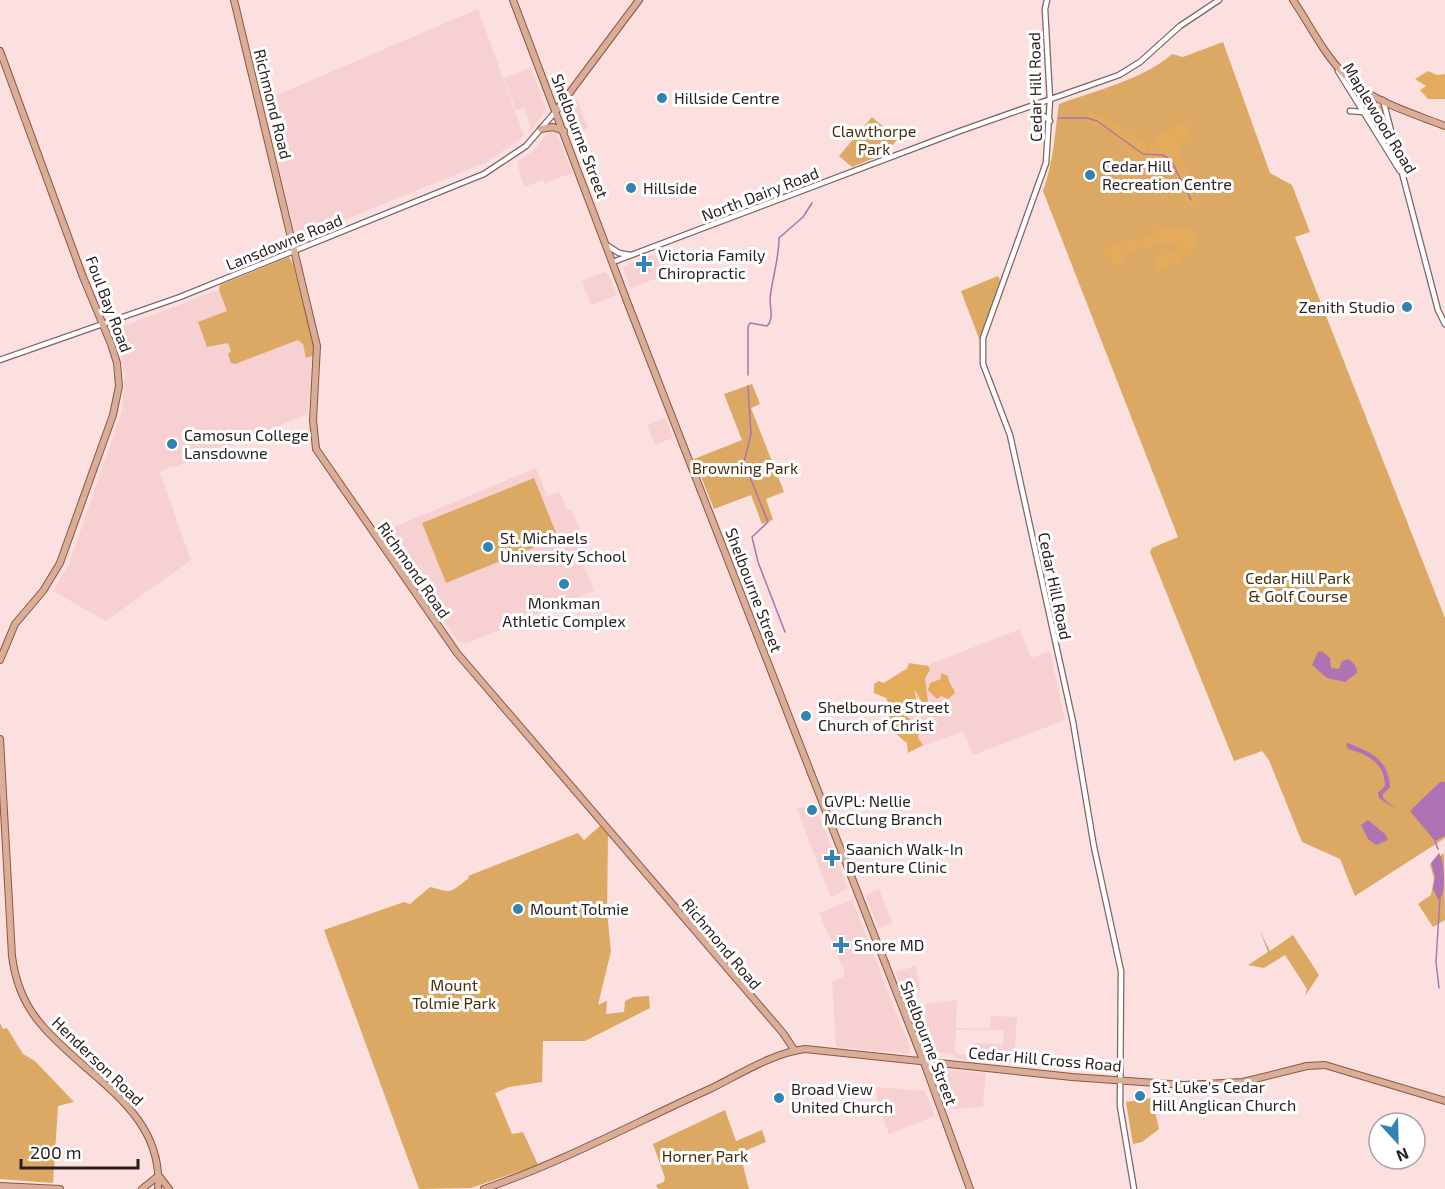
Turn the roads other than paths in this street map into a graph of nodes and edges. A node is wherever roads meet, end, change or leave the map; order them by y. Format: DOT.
graph roads {
  1 [pos="234,0"];
  2 [pos="513,0"];
  3 [pos="639,0"];
  4 [pos="1047,0"];
  5 [pos="1219,0"];
  6 [pos="1293,0"];
  7 [pos="0,51"];
  8 [pos="1331,59"];
  9 [pos="1050,99"];
  10 [pos="1383,100"];
  11 [pos="1373,103"];
  12 [pos="1031,106"];
  13 [pos="1397,107"];
  14 [pos="555,111"];
  15 [pos="1350,111"];
  16 [pos="1363,112"];
  17 [pos="1387,115"];
  18 [pos="1050,121"];
  19 [pos="1369,122"];
  20 [pos="1445,126"];
  21 [pos="541,129"];
  22 [pos="564,131"];
  23 [pos="1394,135"];
  24 [pos="1382,141"];
  25 [pos="1408,189"];
  26 [pos="608,246"];
  27 [pos="295,250"];
  28 [pos="633,255"];
  29 [pos="614,262"];
  30 [pos="1445,324"];
  31 [pos="103,325"];
  32 [pos="0,360"];
  33 [pos="0,660"];
  34 [pos="0,739"];
  35 [pos="795,1051"];
  36 [pos="924,1061"];
  37 [pos="1120,1080"];
  38 [pos="1445,1101"];
  39 [pos="159,1175"];
  40 [pos="0,1186"];
  41 [pos="60,1189"];
  42 [pos="142,1189"];
  43 [pos="158,1189"];
  44 [pos="169,1189"];
  45 [pos="484,1189"];
  46 [pos="970,1189"];
  47 [pos="1134,1189"];
  1 -- 27 [label="main road, Richmond Road"];
  2 -- 14 [label="main road, Shelbourne Street"];
  3 -- 14 [label="main road"];
  4 -- 9 [label="street, Cedar Hill Road"];
  5 -- 9 [label="street, North Dairy Road"];
  6 -- 8 [label="main road"];
  7 -- 31 [label="main road, Foul Bay Road"];
  8 -- 10 [label="main road"];
  8 -- 16 [label="street, Maplewood Road"];
  9 -- 12 [label="street, North Dairy Road"];
  9 -- 18 [label="street, Cedar Hill Road"];
  10 -- 13 [label="main road"];
  10 -- 17 [label="street, Maplewood Road"];
  11 -- 19 [label="street"];
  12 -- 18 [label="street"];
  12 -- 28 [label="street, North Dairy Road"];
  13 -- 17 [label="street"];
  13 -- 20 [label="main road"];
  14 -- 21 [label="street, Lansdowne Road"];
  14 -- 22 [label="main road, Shelbourne Street"];
  15 -- 16 [label="street"];
  16 -- 19 [label="street, Maplewood Road"];
  17 -- 23 [label="street, Maplewood Road"];
  18 -- 37 [label="street, Cedar Hill Road"];
  19 -- 24 [label="street, Maplewood Road"];
  21 -- 22 [label="main road"];
  21 -- 27 [label="street, Lansdowne Road"];
  22 -- 26 [label="main road, Shelbourne Street"];
  23 -- 24 [label="street"];
  23 -- 25 [label="street, Maplewood Road"];
  24 -- 25 [label="street, Maplewood Road"];
  25 -- 30 [label="street, Maplewood Road"];
  26 -- 28 [label="street"];
  26 -- 29 [label="main road, Shelbourne Street"];
  27 -- 31 [label="street, Lansdowne Road"];
  27 -- 35 [label="main road, Richmond Road"];
  28 -- 29 [label="street, North Dairy Road"];
  29 -- 36 [label="main road, Shelbourne Street"];
  31 -- 32 [label="street, Lansdowne Road"];
  31 -- 33 [label="main road, Foul Bay Road"];
  34 -- 39 [label="main road, Henderson Road"];
  35 -- 36 [label="main road, Cedar Hill Cross Road"];
  35 -- 45 [label="main road, Cedar Hill Cross Road"];
  36 -- 37 [label="main road, Cedar Hill Cross Road"];
  36 -- 46 [label="main road, Shelbourne Street"];
  37 -- 38 [label="main road, Cedar Hill Cross Road"];
  37 -- 47 [label="street, Cedar Hill Road"];
  39 -- 42 [label="main road"];
  39 -- 43 [label="main road, Henderson Road"];
  39 -- 44 [label="main road"];
  40 -- 41 [label="main road"];
}
